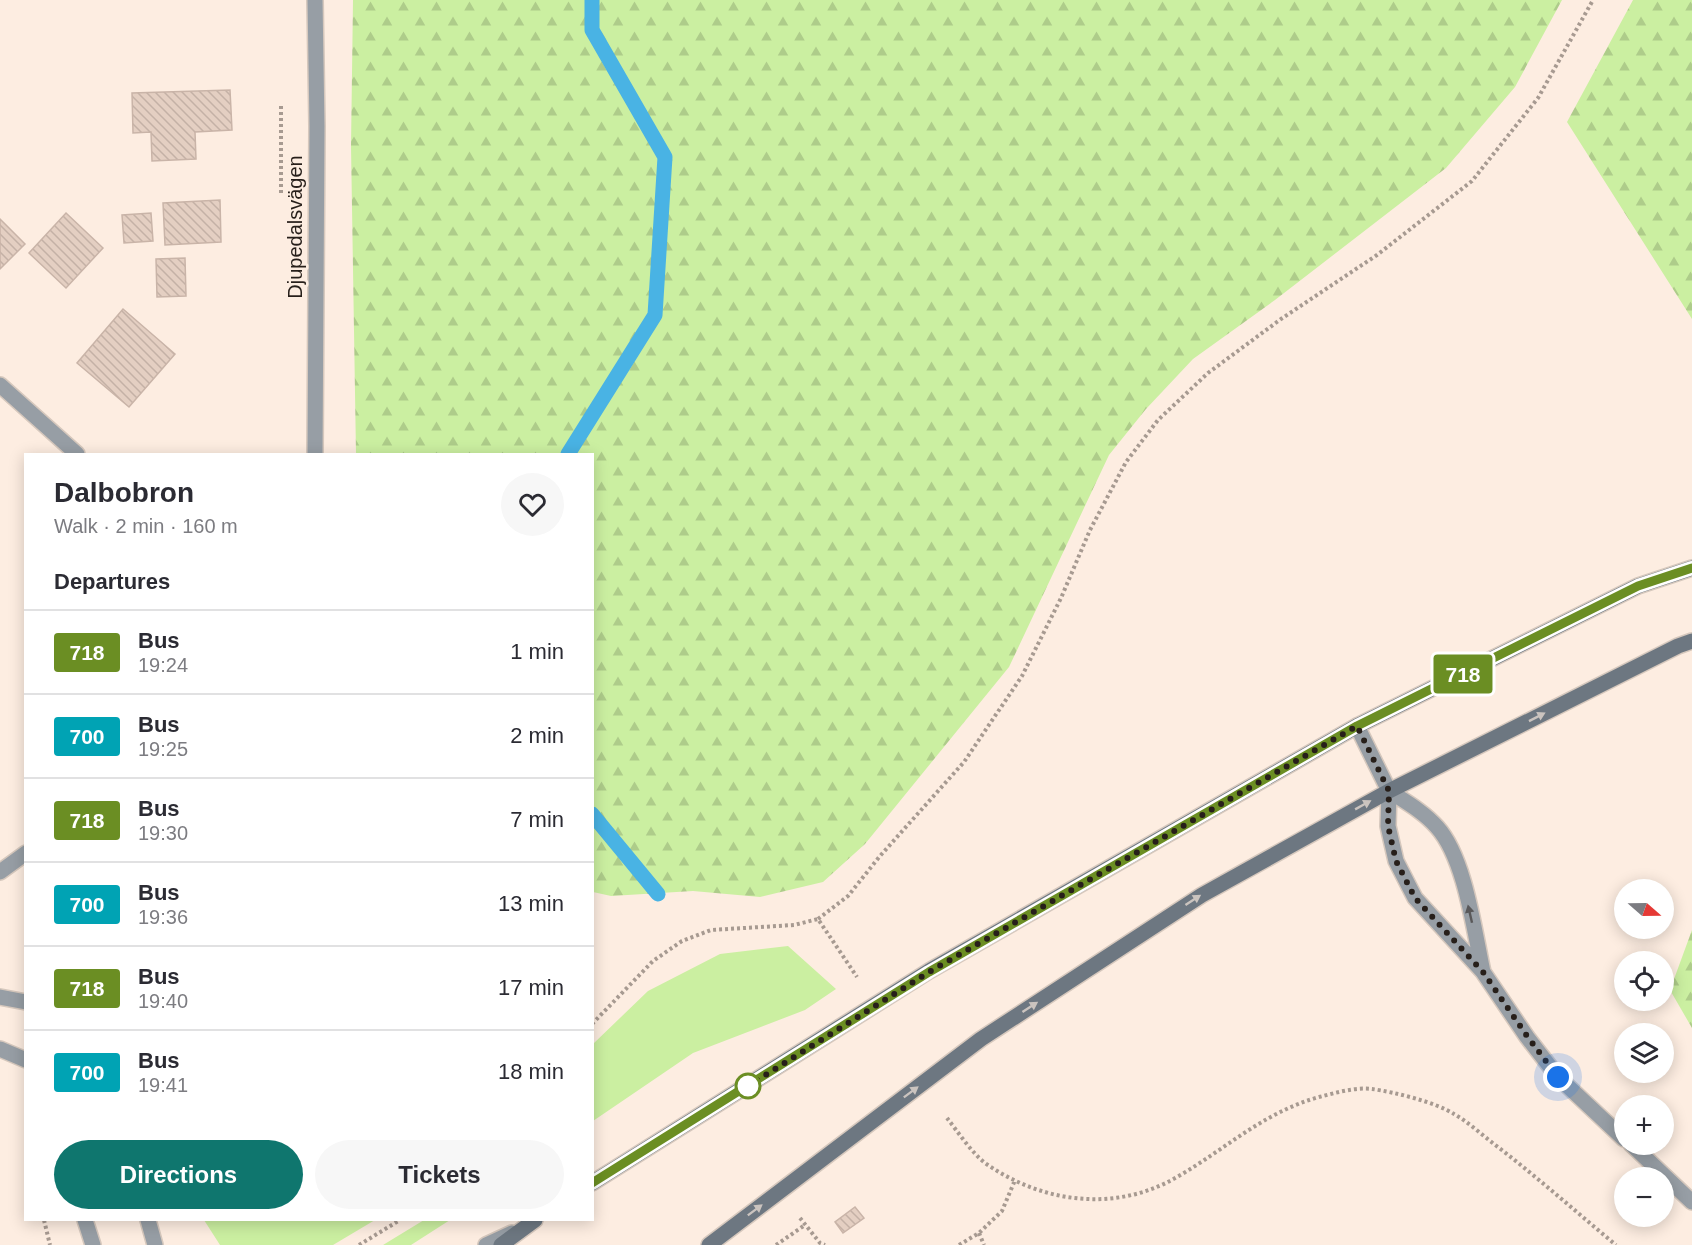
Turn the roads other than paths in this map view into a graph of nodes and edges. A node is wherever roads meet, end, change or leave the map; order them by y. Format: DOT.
graph roads {
  1 [pos="315,0"];
  2 [pos="0,385"];
  3 [pos="76,453"];
  4 [pos="315,453"];
  5 [pos="1692,568"];
  6 [pos="1692,641"];
  7 [pos="1357,726"];
  8 [pos="1389,791"];
  9 [pos="24,854"];
  10 [pos="0,872"];
  11 [pos="1483,972"];
  12 [pos="0,997"];
  13 [pos="24,1002"];
  14 [pos="0,1049"];
  15 [pos="24,1059"];
  16 [pos="1614,1129"];
  17 [pos="1643,1155"];
  18 [pos="594,1182"];
  19 [pos="1692,1202"];
  20 [pos="85,1221"];
  21 [pos="529,1223"];
  22 [pos="149,1225"];
  23 [pos="93,1245"];
  24 [pos="155,1245"];
  25 [pos="165,1245"];
  26 [pos="486,1245"];
  27 [pos="501,1245"];
  28 [pos="709,1245"];
  1 -- 4 [label="street, Djupedalsvägen"];
  2 -- 3 [label="street"];
  5 -- 7 [label="main road"];
  8 -- 6 [label="main road, one-way"];
  7 -- 8 [label="street"];
  7 -- 18 [label="main road"];
  8 -- 11 [label="street"];
  11 -- 8 [label="street, one-way"];
  28 -- 8 [label="main road, one-way"];
  9 -- 10 [label="street"];
  11 -- 16 [label="street"];
  12 -- 13 [label="street"];
  14 -- 15 [label="street"];
  17 -- 19 [label="street"];
  20 -- 23 [label="street"];
  21 -- 26 [label="street"];
  21 -- 27 [label="main road"];
  22 -- 24 [label="street"];
  22 -- 25 [label="street"];
}
